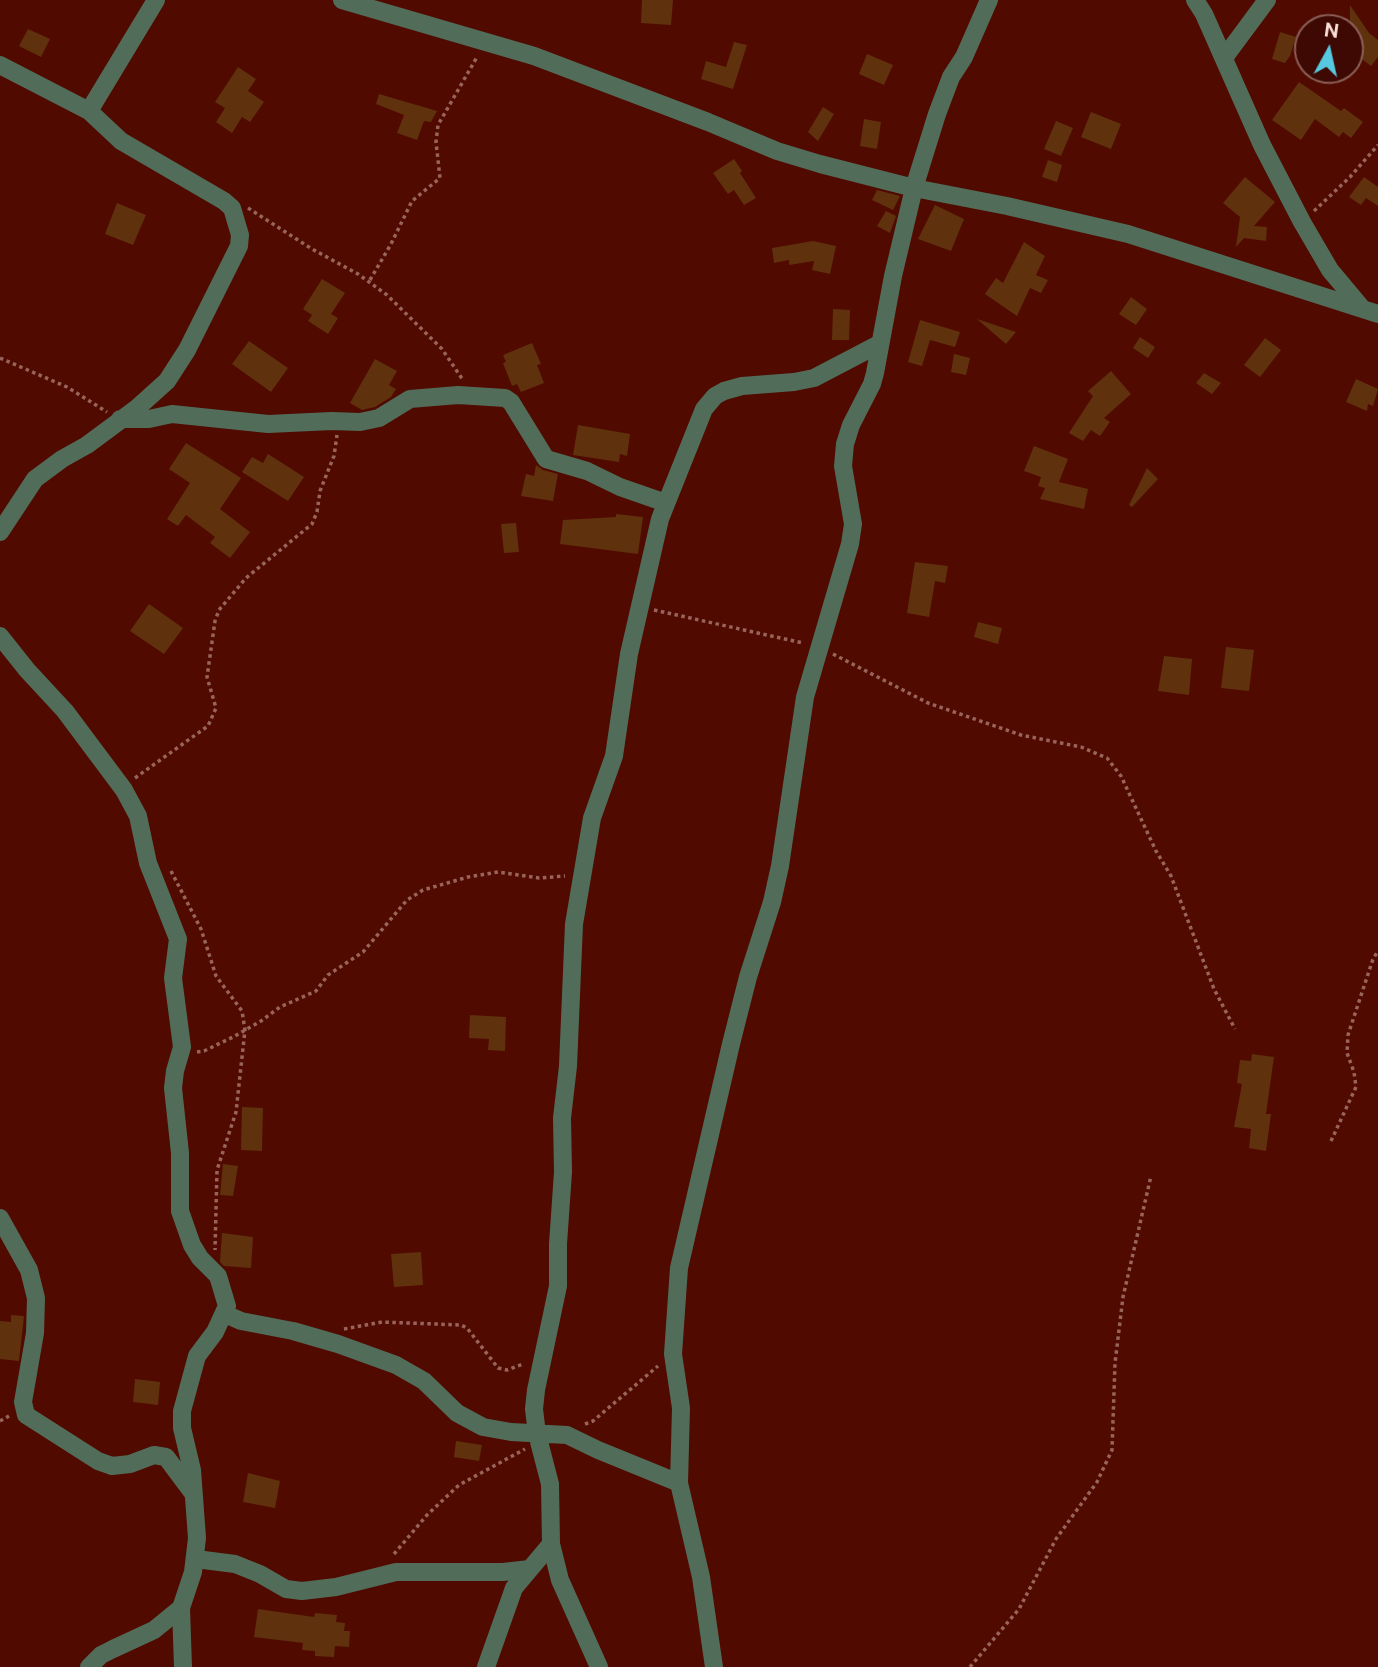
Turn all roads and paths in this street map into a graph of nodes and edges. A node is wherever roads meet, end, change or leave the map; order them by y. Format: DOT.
graph roads {
  1 [pos="156,0"];
  2 [pos="342,0"];
  3 [pos="989,0"];
  4 [pos="1195,0"];
  5 [pos="1267,0"];
  6 [pos="489,42"];
  7 [pos="1224,58"];
  8 [pos="0,65"];
  9 [pos="89,111"];
  10 [pos="1378,145"];
  11 [pos="914,188"];
  12 [pos="232,208"];
  13 [pos="1302,222"];
  14 [pos="370,281"];
  15 [pos="1370,310"];
  16 [pos="879,344"];
  17 [pos="0,358"];
  18 [pos="479,396"];
  19 [pos="120,419"];
  20 [pos="340,421"];
  21 [pos="666,503"];
  22 [pos="0,533"];
  23 [pos="639,608"];
  24 [pos="0,636"];
  25 [pos="820,646"];
  26 [pos="122,787"];
  27 [pos="585,858"];
  28 [pos="168,866"];
  29 [pos="1378,951"];
  30 [pos="1235,1029"];
  31 [pos="245,1030"];
  32 [pos="181,1053"];
  33 [pos="1331,1142"];
  34 [pos="1151,1176"];
  35 [pos="0,1218"];
  36 [pos="213,1269"];
  37 [pos="225,1314"];
  38 [pos="316,1338"];
  39 [pos="544,1353"];
  40 [pos="673,1354"];
  41 [pos="537,1434"];
  42 [pos="561,1434"];
  43 [pos="680,1483"];
  44 [pos="193,1493"];
  45 [pos="551,1544"];
  46 [pos="196,1559"];
  47 [pos="530,1569"];
  48 [pos="374,1577"];
  49 [pos="181,1608"];
  50 [pos="89,1667"];
  51 [pos="183,1667"];
  52 [pos="486,1667"];
  53 [pos="599,1667"];
  54 [pos="714,1667"];
  55 [pos="970,1667"];
  1 -- 9 [label="street"];
  2 -- 6 [label="street"];
  3 -- 11 [label="street"];
  4 -- 7 [label="street"];
  5 -- 7 [label="street"];
  6 -- 11 [label="street"];
  6 -- 14 [label="path"];
  7 -- 13 [label="street"];
  8 -- 9 [label="street"];
  9 -- 12 [label="street"];
  10 -- 13 [label="path"];
  11 -- 15 [label="street"];
  11 -- 16 [label="street"];
  12 -- 14 [label="path"];
  12 -- 19 [label="street"];
  13 -- 15 [label="street"];
  14 -- 18 [label="path"];
  16 -- 21 [label="street"];
  16 -- 25 [label="street"];
  17 -- 19 [label="path"];
  18 -- 20 [label="street"];
  18 -- 21 [label="street"];
  19 -- 20 [label="street"];
  19 -- 22 [label="street"];
  20 -- 26 [label="path"];
  21 -- 23 [label="street"];
  23 -- 25 [label="path"];
  23 -- 27 [label="street"];
  24 -- 26 [label="street"];
  25 -- 30 [label="path"];
  25 -- 40 [label="street"];
  26 -- 32 [label="street"];
  27 -- 31 [label="path"];
  27 -- 39 [label="street"];
  28 -- 31 [label="path"];
  29 -- 33 [label="path"];
  31 -- 32 [label="path"];
  31 -- 36 [label="path"];
  32 -- 36 [label="street"];
  34 -- 55 [label="path"];
  35 -- 44 [label="street"];
  36 -- 37 [label="street"];
  37 -- 38 [label="street"];
  37 -- 44 [label="street"];
  38 -- 39 [label="path"];
  38 -- 41 [label="street"];
  39 -- 41 [label="street"];
  40 -- 42 [label="path"];
  40 -- 43 [label="street"];
  41 -- 42 [label="street"];
  41 -- 45 [label="street"];
  41 -- 48 [label="path"];
  42 -- 43 [label="street"];
  43 -- 54 [label="street"];
  44 -- 46 [label="street"];
  45 -- 47 [label="street"];
  45 -- 53 [label="street"];
  46 -- 48 [label="street"];
  46 -- 49 [label="street"];
  47 -- 48 [label="street"];
  47 -- 52 [label="street"];
  49 -- 50 [label="street"];
  49 -- 51 [label="street"];
}
